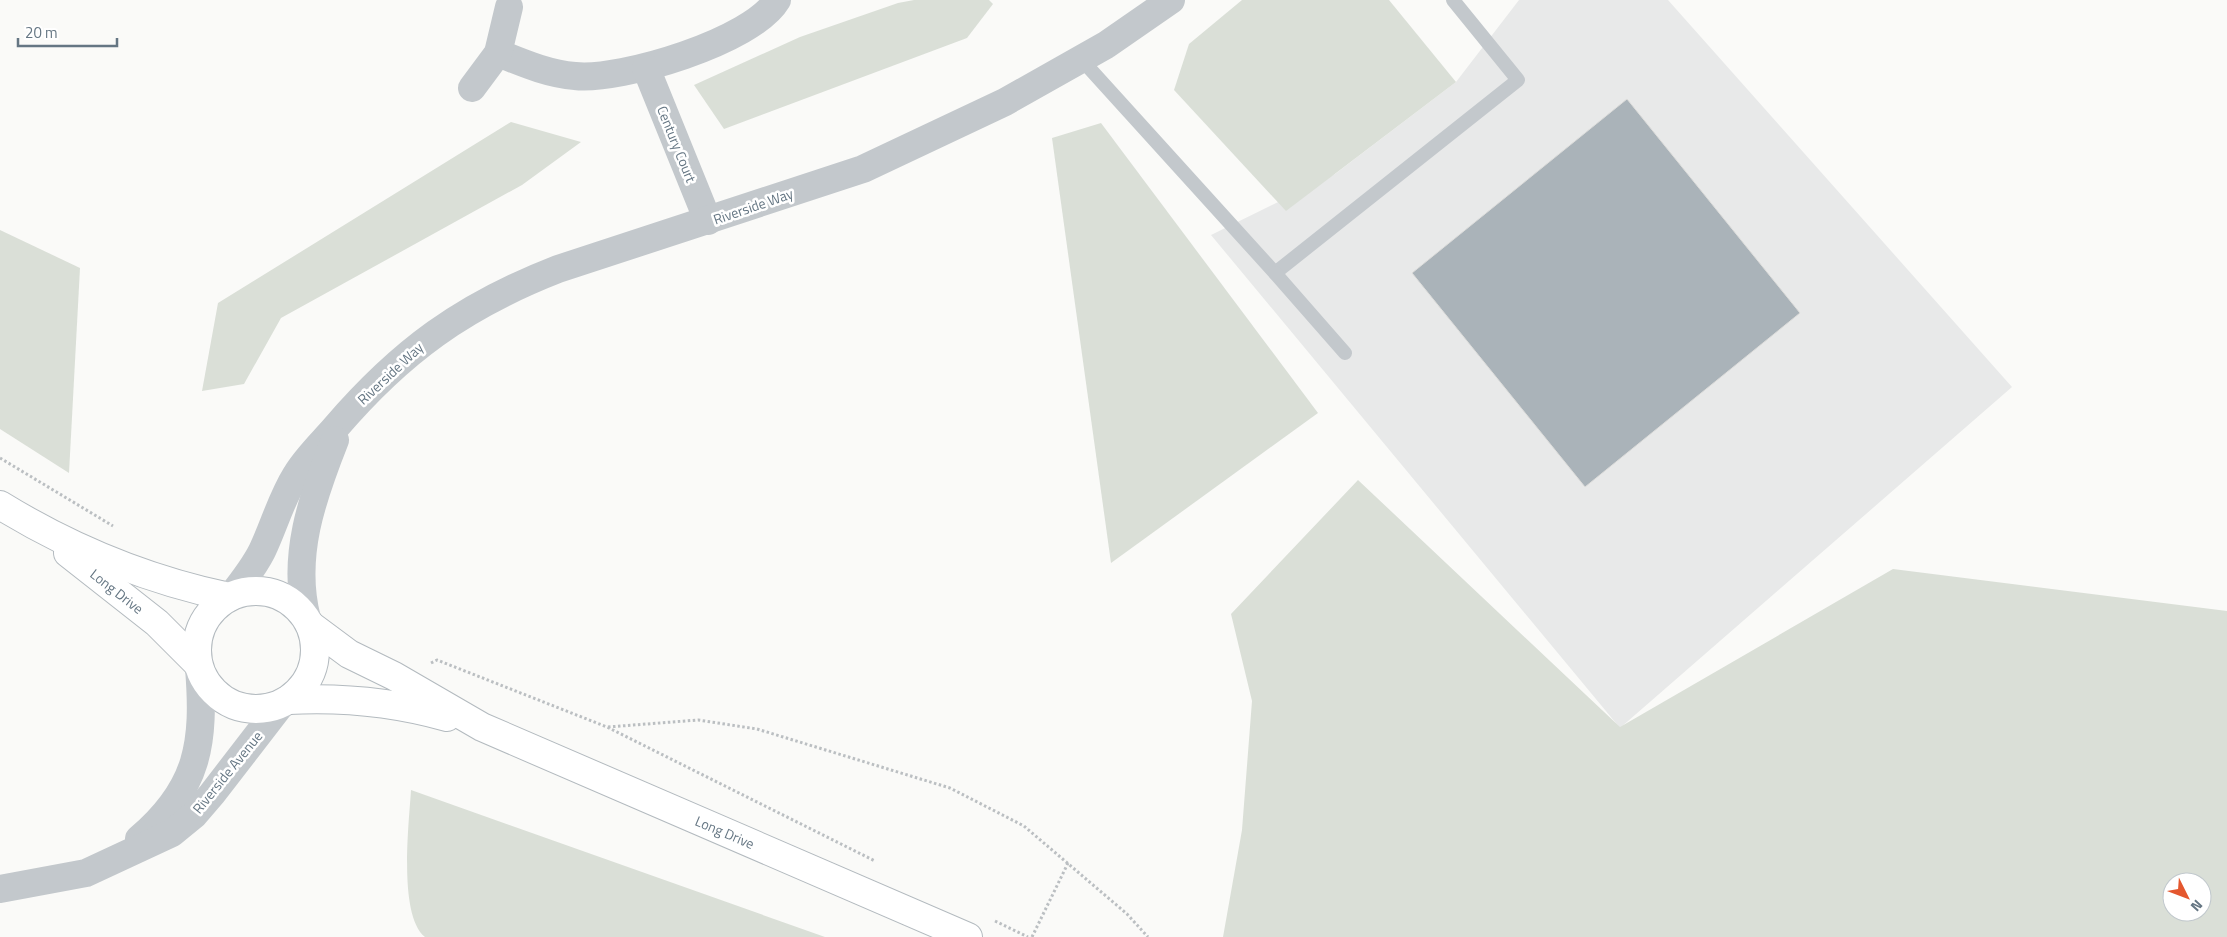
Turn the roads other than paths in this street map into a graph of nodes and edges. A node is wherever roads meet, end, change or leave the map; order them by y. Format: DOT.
graph roads {
  1 [pos="776,0"];
  2 [pos="1171,0"];
  3 [pos="1453,0"];
  4 [pos="510,7"];
  5 [pos="498,53"];
  6 [pos="1081,59"];
  7 [pos="646,68"];
  8 [pos="472,88"];
  9 [pos="708,221"];
  10 [pos="1274,273"];
  11 [pos="1344,353"];
  12 [pos="345,416"];
  13 [pos="0,505"];
  14 [pos="31,524"];
  15 [pos="230,596"];
  16 [pos="309,622"];
  17 [pos="199,666"];
  18 [pos="286,701"];
  19 [pos="482,727"];
  20 [pos="111,863"];
  21 [pos="0,889"];
  22 [pos="968,937"];
  1 -- 7 [label="street"];
  2 -- 6 [label="street, Riverside Way"];
  3 -- 10 [label="lane"];
  4 -- 5 [label="street"];
  5 -- 7 [label="street"];
  5 -- 8 [label="street"];
  6 -- 9 [label="street, Riverside Way"];
  6 -- 10 [label="lane"];
  7 -- 9 [label="street, Century Court"];
  9 -- 12 [label="street, Riverside Way"];
  10 -- 11 [label="lane"];
  12 -- 15 [label="street, Riverside Way"];
  12 -- 16 [label="street, Riverside Way"];
  13 -- 14 [label="main road, Long Drive"];
  14 -- 15 [label="main road, Long Drive"];
  14 -- 17 [label="main road, Long Drive"];
  15 -- 16 [label="main road"];
  15 -- 17 [label="main road"];
  16 -- 18 [label="main road"];
  16 -- 19 [label="main road, Long Drive"];
  17 -- 18 [label="main road"];
  17 -- 20 [label="street, Riverside Avenue"];
  18 -- 19 [label="main road, Long Drive"];
  18 -- 20 [label="street, Riverside Avenue"];
  19 -- 22 [label="main road, Long Drive"];
  20 -- 21 [label="street, Riverside Avenue"];
}
